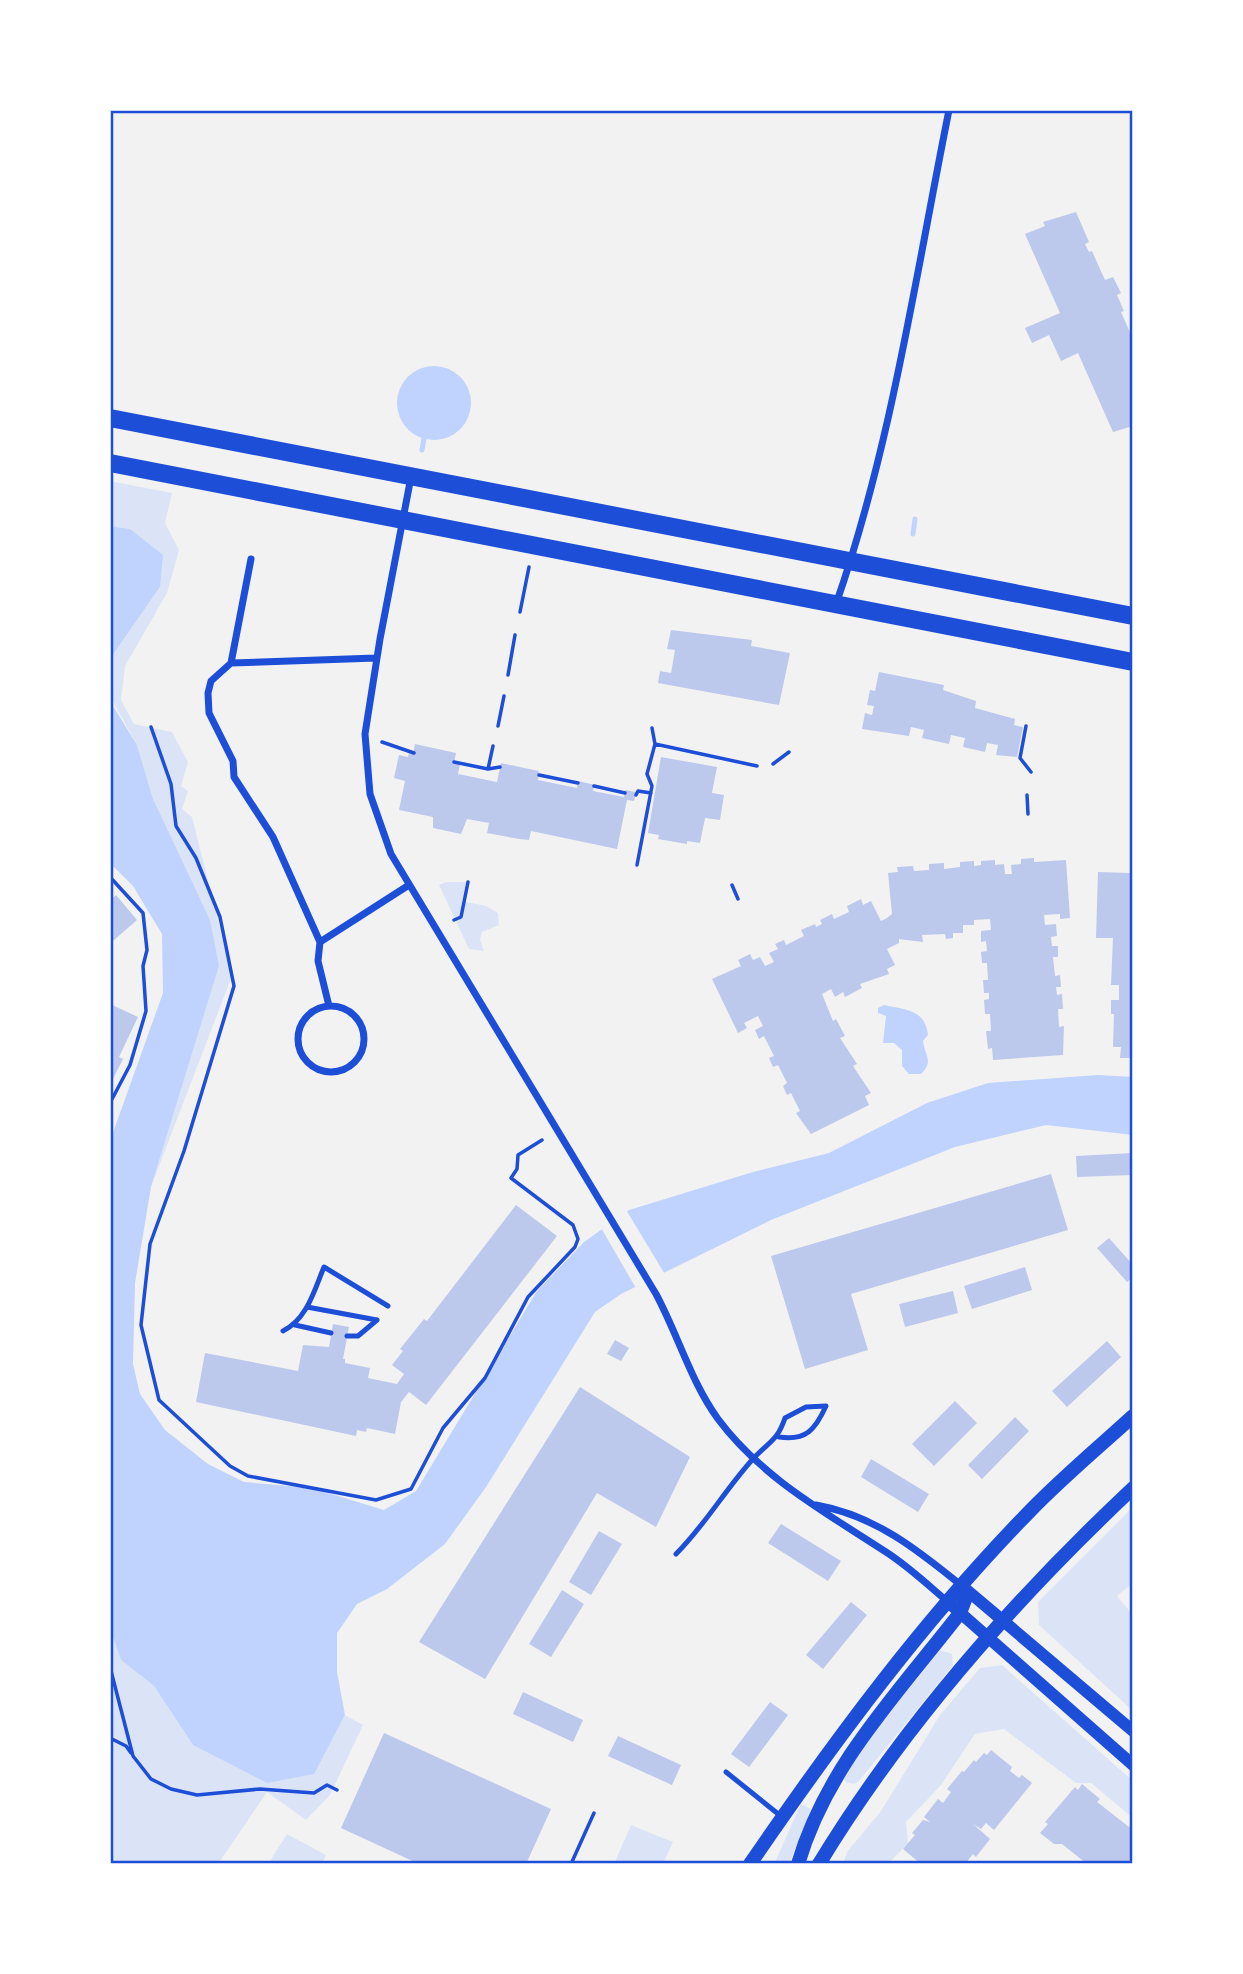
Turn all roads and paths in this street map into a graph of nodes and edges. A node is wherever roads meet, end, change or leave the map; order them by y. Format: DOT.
graph roads {
  1 [pos="949,110"];
  2 [pos="110,418"];
  3 [pos="110,463"];
  4 [pos="412,476"];
  5 [pos="402,520"];
  6 [pos="251,559"];
  7 [pos="852,559"];
  8 [pos="530,567"];
  9 [pos="836,605"];
  10 [pos="520,612"];
  11 [pos="1133,615"];
  12 [pos="515,635"];
  13 [pos="376,658"];
  14 [pos="1133,662"];
  15 [pos="232,663"];
  16 [pos="508,674"];
  17 [pos="504,696"];
  18 [pos="498,726"];
  19 [pos="1026,726"];
  20 [pos="151,727"];
  21 [pos="652,728"];
  22 [pos="382,742"];
  23 [pos="655,744"];
  24 [pos="494,746"];
  25 [pos="789,752"];
  26 [pos="414,753"];
  27 [pos="454,762"];
  28 [pos="773,764"];
  29 [pos="757,766"];
  30 [pos="500,767"];
  31 [pos="488,769"];
  32 [pos="1031,772"];
  33 [pos="539,775"];
  34 [pos="578,783"];
  35 [pos="594,786"];
  36 [pos="625,793"];
  37 [pos="651,793"];
  38 [pos="636,795"];
  39 [pos="1027,795"];
  40 [pos="1028,814"];
  41 [pos="637,865"];
  42 [pos="110,877"];
  43 [pos="468,882"];
  44 [pos="409,885"];
  45 [pos="732,885"];
  46 [pos="738,899"];
  47 [pos="454,920"];
  48 [pos="320,943"];
  49 [pos="329,1006"];
  50 [pos="110,1103"];
  51 [pos="184,1151"];
  52 [pos="388,1306"];
  53 [pos="307,1307"];
  54 [pos="295,1325"];
  55 [pos="283,1331"];
  56 [pos="331,1332"];
  57 [pos="347,1336"];
  58 [pos="1133,1416"];
  59 [pos="779,1437"];
  60 [pos="753,1459"];
  61 [pos="1133,1488"];
  62 [pos="812,1504"];
  63 [pos="676,1554"];
  64 [pos="962,1586"];
  65 [pos="948,1602"];
  66 [pos="960,1613"];
  67 [pos="1004,1619"];
  68 [pos="986,1638"];
  69 [pos="110,1667"];
  70 [pos="1133,1731"];
  71 [pos="110,1738"];
  72 [pos="133,1756"];
  73 [pos="1133,1765"];
  74 [pos="726,1772"];
  75 [pos="337,1790"];
  76 [pos="593,1812"];
  77 [pos="782,1817"];
  78 [pos="571,1864"];
  79 [pos="750,1864"];
  80 [pos="798,1864"];
  81 [pos="819,1864"];
  1 -- 7 [label="street"];
  2 -- 4 [label="main road"];
  3 -- 5 [label="main road"];
  4 -- 5 [label="street"];
  4 -- 7 [label="main road"];
  5 -- 9 [label="main road"];
  5 -- 13 [label="street"];
  6 -- 15 [label="street"];
  7 -- 9 [label="street"];
  7 -- 11 [label="main road"];
  8 -- 10 [label="path"];
  9 -- 14 [label="main road"];
  12 -- 16 [label="path"];
  13 -- 15 [label="street"];
  13 -- 44 [label="street"];
  15 -- 48 [label="street"];
  17 -- 18 [label="path"];
  19 -- 32 [label="path"];
  20 -- 51 [label="path"];
  21 -- 23 [label="path"];
  22 -- 26 [label="path"];
  23 -- 29 [label="path"];
  23 -- 37 [label="path"];
  24 -- 31 [label="path"];
  25 -- 28 [label="path"];
  27 -- 31 [label="path"];
  30 -- 31 [label="path"];
  33 -- 34 [label="path"];
  35 -- 36 [label="path"];
  37 -- 38 [label="path"];
  37 -- 41 [label="path"];
  39 -- 40 [label="path"];
  42 -- 50 [label="path"];
  43 -- 47 [label="path"];
  44 -- 48 [label="street"];
  44 -- 60 [label="street"];
  45 -- 46 [label="path"];
  48 -- 49 [label="street"];
  49 -- 49 [label="street"];
  52 -- 53 [label="lane"];
  53 -- 54 [label="lane"];
  53 -- 57 [label="lane"];
  54 -- 55 [label="lane"];
  54 -- 56 [label="lane"];
  58 -- 64 [label="main road"];
  59 -- 59 [label="lane"];
  59 -- 60 [label="lane"];
  60 -- 62 [label="street"];
  60 -- 63 [label="lane"];
  61 -- 67 [label="main road"];
  62 -- 64 [label="street"];
  62 -- 65 [label="street"];
  64 -- 65 [label="main road"];
  64 -- 66 [label="main road"];
  64 -- 67 [label="street"];
  65 -- 66 [label="street"];
  65 -- 77 [label="main road"];
  66 -- 68 [label="street"];
  66 -- 80 [label="main road"];
  67 -- 68 [label="main road"];
  67 -- 70 [label="street"];
  68 -- 73 [label="street"];
  68 -- 81 [label="main road"];
  69 -- 72 [label="path"];
  71 -- 72 [label="path"];
  72 -- 75 [label="path"];
  74 -- 77 [label="lane"];
  76 -- 78 [label="path"];
  77 -- 79 [label="main road"];
}
